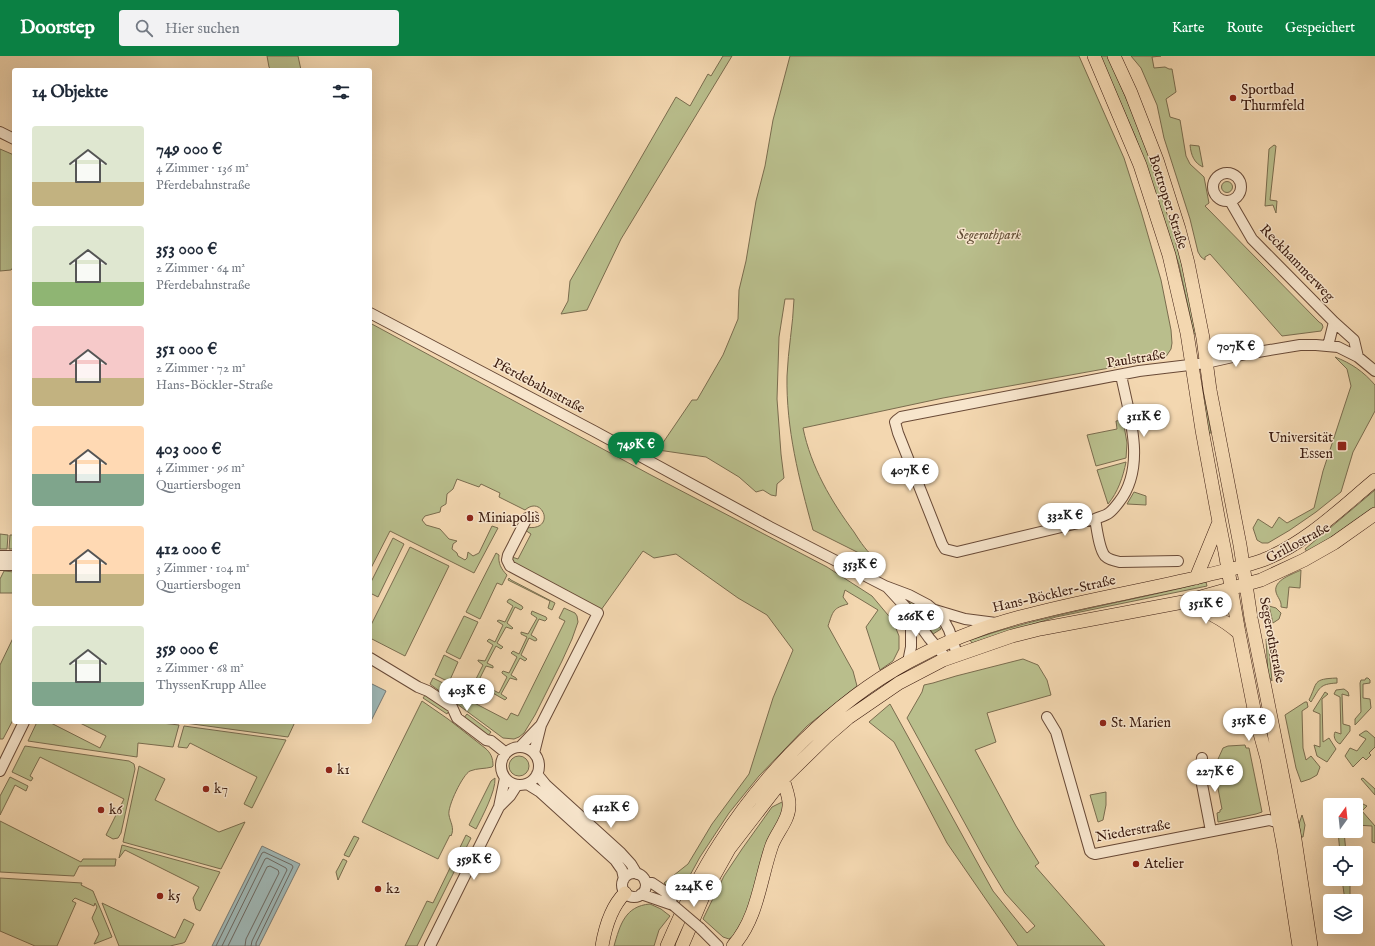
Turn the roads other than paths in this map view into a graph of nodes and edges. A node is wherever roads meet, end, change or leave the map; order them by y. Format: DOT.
graph roads {
  1 [pos="1094,56"];
  2 [pos="1114,56"];
  3 [pos="0,132"];
  4 [pos="12,138"];
  5 [pos="1230,201"];
  6 [pos="372,314"];
  7 [pos="1334,322"];
  8 [pos="1328,346"];
  9 [pos="1358,357"];
  10 [pos="1206,363"];
  11 [pos="1192,365"];
  12 [pos="1375,371"];
  13 [pos="1121,375"];
  14 [pos="1375,480"];
  15 [pos="1375,514"];
  16 [pos="534,517"];
  17 [pos="1095,519"];
  18 [pos="1219,522"];
  19 [pos="0,556"];
  20 [pos="12,556"];
  21 [pos="1178,560"];
  22 [pos="0,565"];
  23 [pos="12,565"];
  24 [pos="1243,566"];
  25 [pos="1228,570"];
  26 [pos="1196,578"];
  27 [pos="1246,584"];
  28 [pos="885,586"];
  29 [pos="1231,588"];
  30 [pos="1183,602"];
  31 [pos="935,610"];
  32 [pos="911,613"];
  33 [pos="996,624"];
  34 [pos="1239,633"];
  35 [pos="953,640"];
  36 [pos="937,648"];
  37 [pos="952,657"];
  38 [pos="372,659"];
  39 [pos="908,662"];
  40 [pos="1047,717"];
  41 [pos="23,724"];
  42 [pos="541,725"];
  43 [pos="520,747"];
  44 [pos="506,753"];
  45 [pos="534,753"];
  46 [pos="1202,758"];
  47 [pos="0,771"];
  48 [pos="537,774"];
  49 [pos="505,778"];
  50 [pos="783,779"];
  51 [pos="522,784"];
  52 [pos="499,807"];
  53 [pos="1278,822"];
  54 [pos="1211,831"];
  55 [pos="1294,833"];
  56 [pos="637,874"];
  57 [pos="624,879"];
  58 [pos="645,881"];
  59 [pos="626,893"];
  60 [pos="641,894"];
  61 [pos="673,905"];
  62 [pos="430,946"];
  63 [pos="602,946"];
  64 [pos="667,946"];
  65 [pos="682,946"];
  66 [pos="718,946"];
  67 [pos="733,946"];
  68 [pos="1299,946"];
  69 [pos="1311,946"];
  1 -- 11 [label="main road, Bottroper Straße"];
  2 -- 10 [label="main road, Bottroper Straße"];
  3 -- 4 [label="street"];
  5 -- 7 [label="street, Reckhammerweg"];
  6 -- 28 [label="street, Pferdebahnstraße"];
  7 -- 8 [label="street, Reckhammerweg"];
  7 -- 9 [label="street, Reckhammerweg"];
  8 -- 9 [label="street, Paulstraße"];
  8 -- 10 [label="street, Paulstraße"];
  9 -- 12 [label="street, Paulstraße"];
  10 -- 11 [label="street, Paulstraße"];
  10 -- 24 [label="main road, Segerothstraße"];
  11 -- 13 [label="street, Paulstraße"];
  11 -- 18 [label="main road"];
  13 -- 17 [label="street"];
  13 -- 17 [label="street, Paulstraße"];
  14 -- 24 [label="main road, Grillostraße"];
  15 -- 27 [label="main road, Grillostraße"];
  16 -- 42 [label="street"];
  17 -- 21 [label="street"];
  18 -- 25 [label="main road"];
  18 -- 26 [label="main road"];
  19 -- 20 [label="street"];
  22 -- 23 [label="street"];
  24 -- 25 [label="main road, Hans-Böckler-Straße"];
  24 -- 27 [label="main road, Segerothstraße"];
  25 -- 26 [label="main road, Hans-Böckler-Straße"];
  25 -- 29 [label="main road"];
  26 -- 33 [label="main road, Hans-Böckler-Straße"];
  27 -- 29 [label="main road, Grillostraße"];
  27 -- 55 [label="main road, Segerothstraße"];
  28 -- 31 [label="street, Pferdebahnstraße"];
  28 -- 32 [label="street, Pferdebahnstraße"];
  29 -- 30 [label="main road"];
  29 -- 34 [label="main road"];
  30 -- 34 [label="main road"];
  30 -- 37 [label="main road"];
  31 -- 33 [label="street"];
  31 -- 35 [label="street, Pferdebahnstraße"];
  32 -- 36 [label="street, Pferdebahnstraße"];
  32 -- 39 [label="street"];
  33 -- 35 [label="main road, Hans-Böckler-Straße"];
  34 -- 53 [label="main road"];
  35 -- 36 [label="main road, Hans-Böckler-Straße"];
  35 -- 37 [label="street, Pferdebahnstraße"];
  36 -- 37 [label="street, Pferdebahnstraße"];
  36 -- 39 [label="main road, Hans-Böckler-Straße"];
  37 -- 50 [label="main road"];
  38 -- 44 [label="street"];
  39 -- 64 [label="main road, Hans-Böckler-Straße"];
  40 -- 54 [label="street, Niederstraße"];
  41 -- 47 [label="street"];
  42 -- 43 [label="street"];
  42 -- 45 [label="street"];
  43 -- 44 [label="street"];
  43 -- 45 [label="street"];
  44 -- 49 [label="street"];
  45 -- 48 [label="street"];
  46 -- 54 [label="street"];
  48 -- 51 [label="street"];
  48 -- 56 [label="street"];
  49 -- 51 [label="street"];
  49 -- 52 [label="street"];
  50 -- 65 [label="main road"];
  50 -- 67 [label="main road"];
  51 -- 52 [label="street"];
  51 -- 57 [label="street"];
  52 -- 62 [label="street"];
  53 -- 54 [label="street, Niederstraße"];
  53 -- 55 [label="street"];
  53 -- 68 [label="main road"];
  55 -- 69 [label="main road, Segerothstraße"];
  56 -- 57 [label="street"];
  56 -- 58 [label="street"];
  57 -- 59 [label="street"];
  58 -- 60 [label="street"];
  58 -- 61 [label="street"];
  59 -- 60 [label="street"];
  59 -- 63 [label="main road"];
  60 -- 61 [label="street"];
  61 -- 66 [label="street, bridge"];
}
